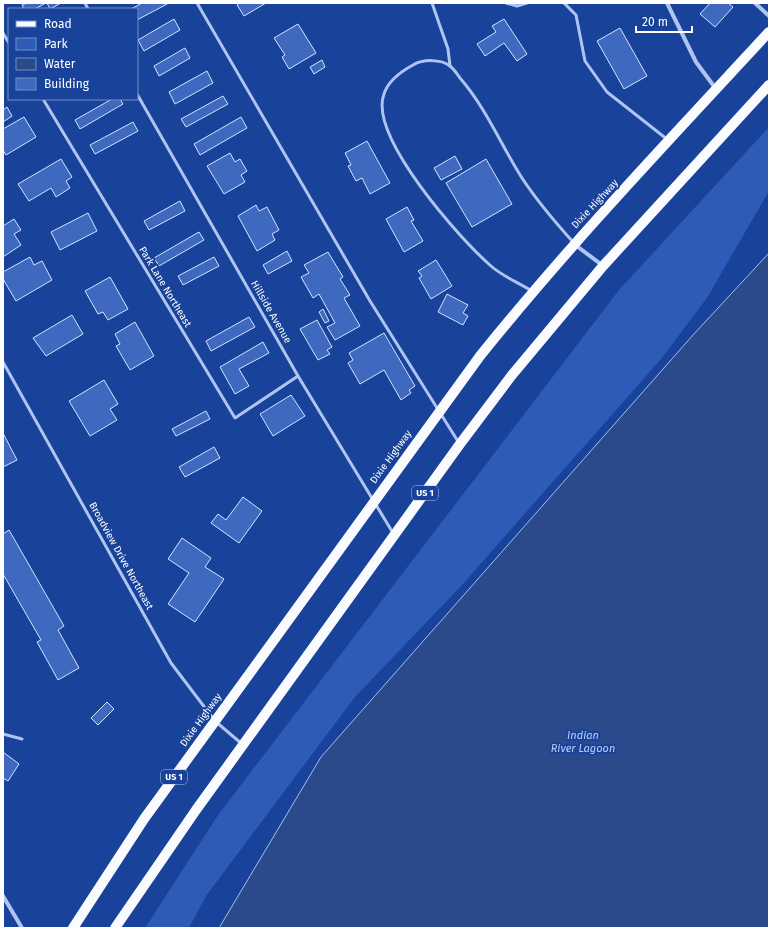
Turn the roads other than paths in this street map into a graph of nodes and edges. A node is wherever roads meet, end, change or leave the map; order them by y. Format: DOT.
graph roads {
  1 [pos="197,3"];
  2 [pos="432,3"];
  3 [pos="506,3"];
  4 [pos="527,3"];
  5 [pos="564,3"];
  6 [pos="667,3"];
  7 [pos="755,3"];
  8 [pos="769,16"];
  9 [pos="769,32"];
  10 [pos="450,66"];
  11 [pos="769,85"];
  12 [pos="716,89"];
  13 [pos="138,96"];
  14 [pos="44,100"];
  15 [pos="669,141"];
  16 [pos="574,244"];
  17 [pos="603,266"];
  18 [pos="532,291"];
  19 [pos="3,362"];
  20 [pos="298,376"];
  21 [pos="439,411"];
  22 [pos="460,444"];
  23 [pos="373,501"];
  24 [pos="394,534"];
  25 [pos="215,721"];
  26 [pos="3,734"];
  27 [pos="22,739"];
  28 [pos="243,745"];
  29 [pos="3,896"];
  30 [pos="22,928"];
  31 [pos="73,928"];
  32 [pos="115,928"];
  1 -- 21 [label="lane"];
  2 -- 10 [label="lane"];
  3 -- 4 [label="lane"];
  5 -- 15 [label="lane"];
  6 -- 12 [label="street"];
  7 -- 8 [label="street"];
  9 -- 12 [label="main road, Dixie Highway / US 1"];
  10 -- 16 [label="lane"];
  10 -- 18 [label="lane"];
  11 -- 17 [label="main road, US 1"];
  12 -- 15 [label="main road, Dixie Highway / US 1"];
  13 -- 20 [label="lane, Hillside Avenue"];
  14 -- 20 [label="lane, Park Lane Northeast"];
  15 -- 16 [label="main road, Dixie Highway / US 1"];
  16 -- 17 [label="street"];
  16 -- 18 [label="main road, Dixie Highway / US 1"];
  17 -- 22 [label="main road, US 1"];
  18 -- 21 [label="main road, Dixie Highway / US 1"];
  19 -- 25 [label="lane, Broadview Drive Northeast"];
  20 -- 23 [label="lane, Hillside Avenue"];
  21 -- 22 [label="lane"];
  21 -- 23 [label="main road, Dixie Highway / US 1"];
  22 -- 24 [label="main road, US 1"];
  23 -- 24 [label="lane, Hillside Avenue"];
  23 -- 25 [label="main road, Dixie Highway / US 1"];
  24 -- 28 [label="main road, US 1"];
  25 -- 28 [label="lane, Broadview Drive Northeast"];
  25 -- 31 [label="main road, Dixie Highway / US 1"];
  26 -- 27 [label="lane"];
  28 -- 32 [label="main road, US 1"];
  29 -- 30 [label="street"];
}
